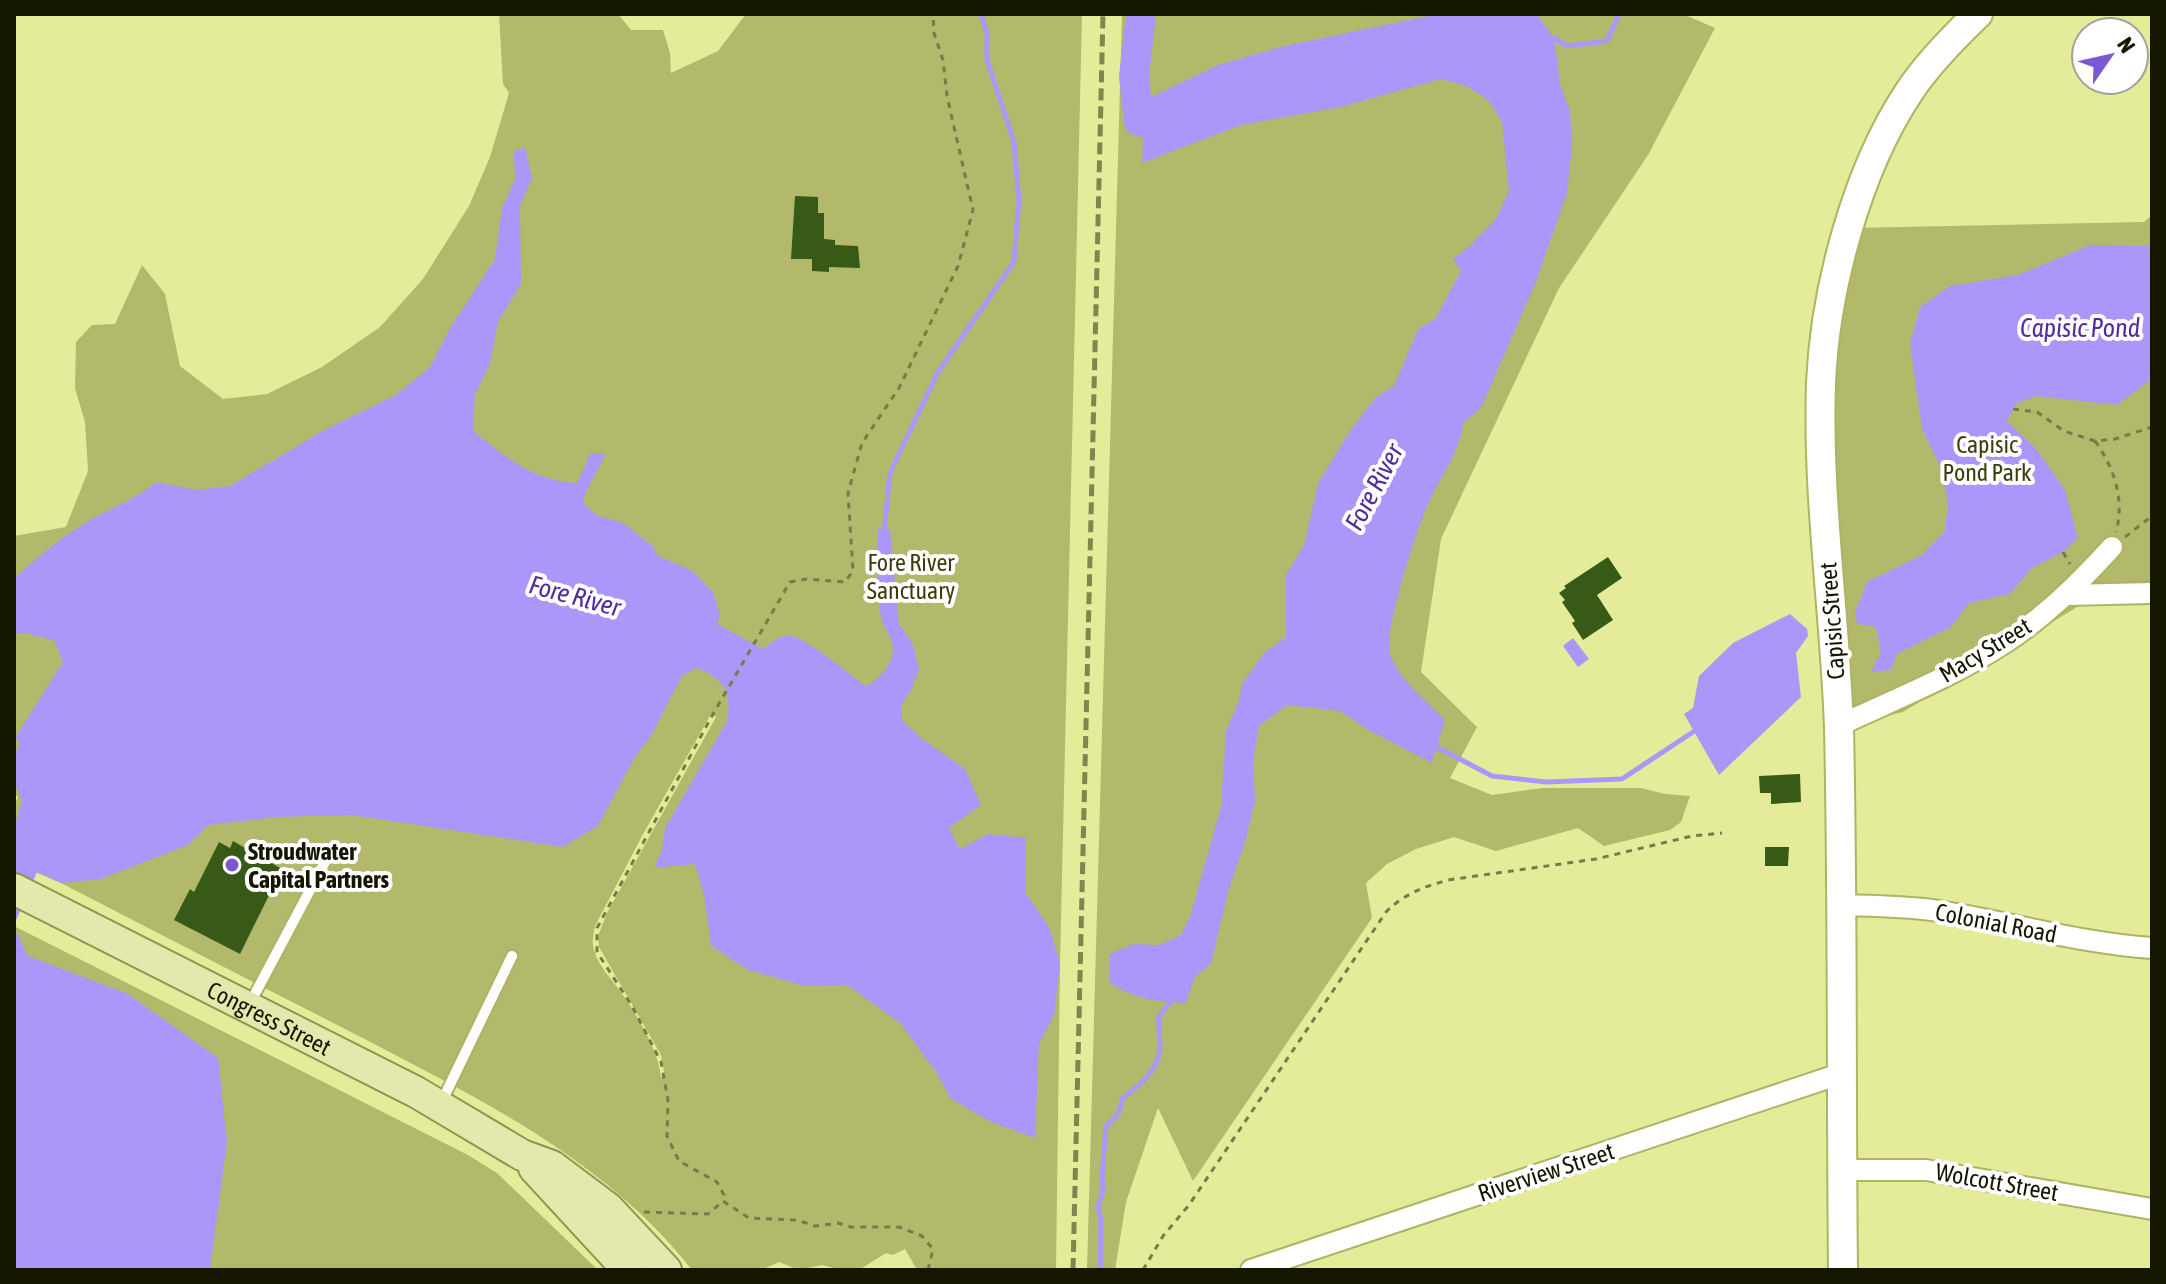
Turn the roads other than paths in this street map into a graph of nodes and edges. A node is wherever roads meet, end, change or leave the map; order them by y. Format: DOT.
graph roads {
  1 [pos="1978,14"];
  2 [pos="2112,547"];
  3 [pos="2152,593"];
  4 [pos="2068,595"];
  5 [pos="1838,726"];
  6 [pos="325,862"];
  7 [pos="24,894"];
  8 [pos="1840,905"];
  9 [pos="2152,948"];
  10 [pos="512,956"];
  11 [pos="248,1007"];
  12 [pos="1840,1074"];
  13 [pos="440,1106"];
  14 [pos="522,1155"];
  15 [pos="1842,1170"];
  16 [pos="570,1206"];
  17 [pos="2152,1209"];
  18 [pos="628,1270"];
  19 [pos="642,1270"];
  20 [pos="666,1270"];
  21 [pos="1251,1270"];
  22 [pos="1843,1270"];
  1 -- 5 [label="street, Capisic Street"];
  2 -- 4 [label="street, Macy Street"];
  3 -- 4 [label="street"];
  4 -- 5 [label="street, Macy Street"];
  5 -- 8 [label="street, Capisic Street"];
  6 -- 11 [label="lane"];
  7 -- 11 [label="main road, Congress Street"];
  8 -- 9 [label="street, Colonial Road"];
  8 -- 12 [label="street, Capisic Street"];
  10 -- 13 [label="lane"];
  11 -- 13 [label="main road, Congress Street"];
  12 -- 15 [label="street, Capisic Street"];
  12 -- 21 [label="street, Riverview Street"];
  13 -- 14 [label="main road, Congress Street"];
  14 -- 16 [label="main road, Congress Street"];
  14 -- 20 [label="main road, Congress Street"];
  15 -- 17 [label="street, Wolcott Street"];
  15 -- 22 [label="street, Capisic Street"];
  16 -- 18 [label="main road, Congress Street"];
  16 -- 19 [label="main road"];
}
